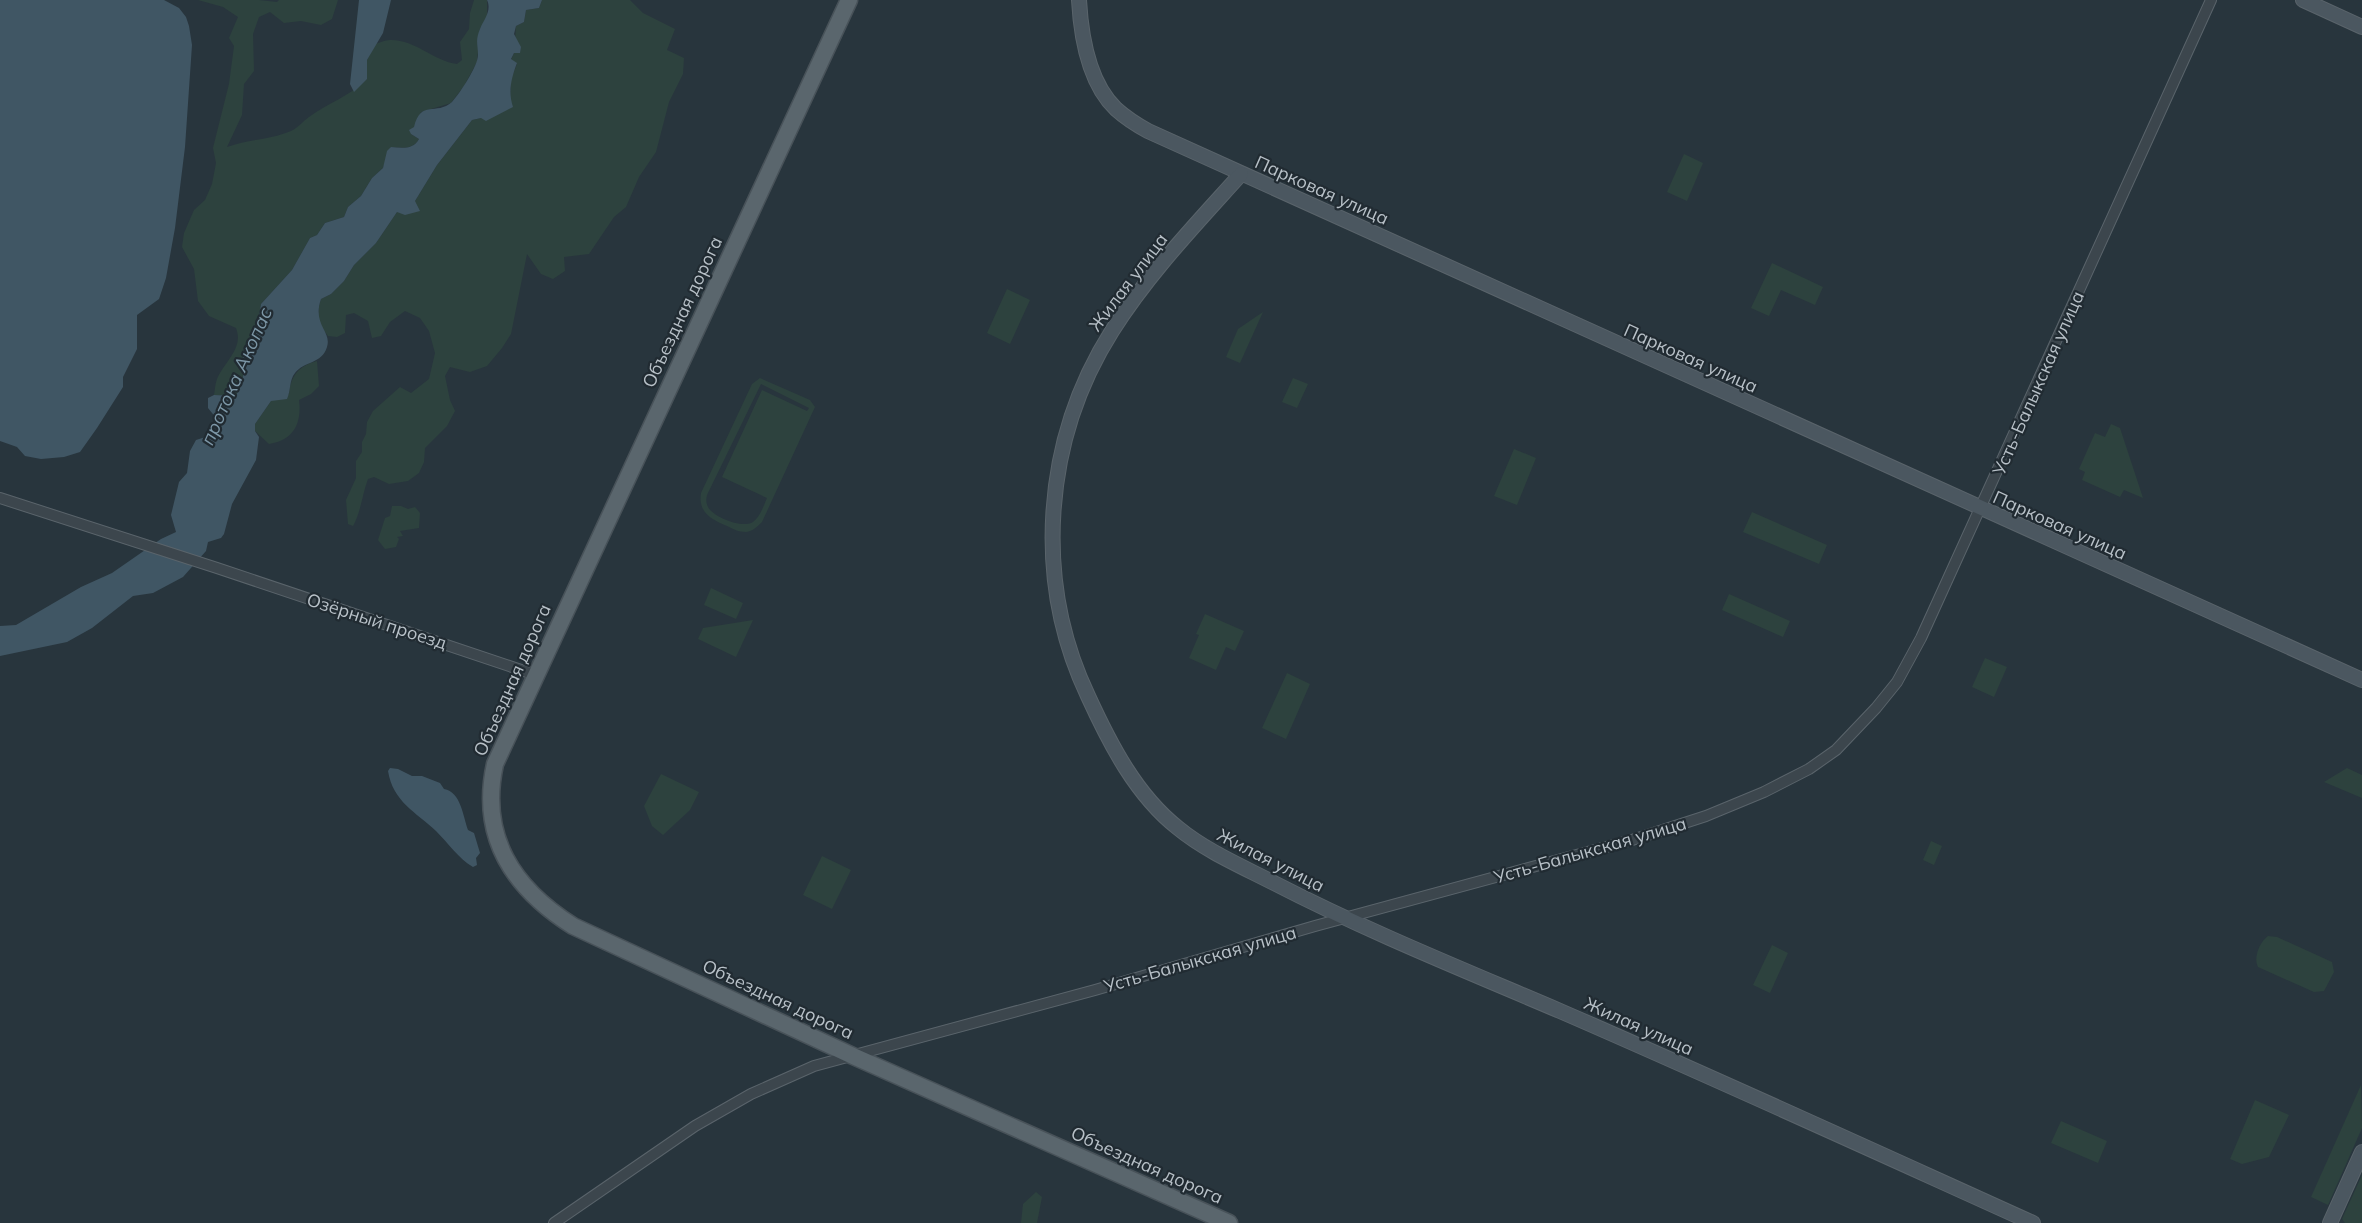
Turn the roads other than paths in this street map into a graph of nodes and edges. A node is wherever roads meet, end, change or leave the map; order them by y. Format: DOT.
graph roads {
  1 [pos="849,0"];
  2 [pos="1079,0"];
  3 [pos="2211,0"];
  4 [pos="2303,0"];
  5 [pos="2362,27"];
  6 [pos="1241,174"];
  7 [pos="0,498"];
  8 [pos="1980,510"];
  9 [pos="536,674"];
  10 [pos="2362,680"];
  11 [pos="1344,918"];
  12 [pos="853,1056"];
  13 [pos="2362,1152"];
  14 [pos="554,1223"];
  15 [pos="1229,1223"];
  16 [pos="2033,1223"];
  17 [pos="2330,1223"];
  1 -- 9 [label="main road, Объездная дорога"];
  2 -- 6 [label="main road, Парковая улица"];
  3 -- 8 [label="street, Усть-Балыкская улица"];
  4 -- 5 [label="main road"];
  6 -- 8 [label="main road, Парковая улица"];
  6 -- 11 [label="main road, Жилая улица"];
  7 -- 9 [label="street, Озёрный проезд"];
  8 -- 10 [label="main road, Парковая улица"];
  8 -- 11 [label="street, Усть-Балыкская улица"];
  9 -- 12 [label="main road, Объездная дорога"];
  11 -- 12 [label="street, Усть-Балыкская улица"];
  11 -- 16 [label="main road, Жилая улица"];
  12 -- 14 [label="street, Усть-Балыкская улица"];
  12 -- 15 [label="main road, Объездная дорога"];
  13 -- 17 [label="main road"];
}
